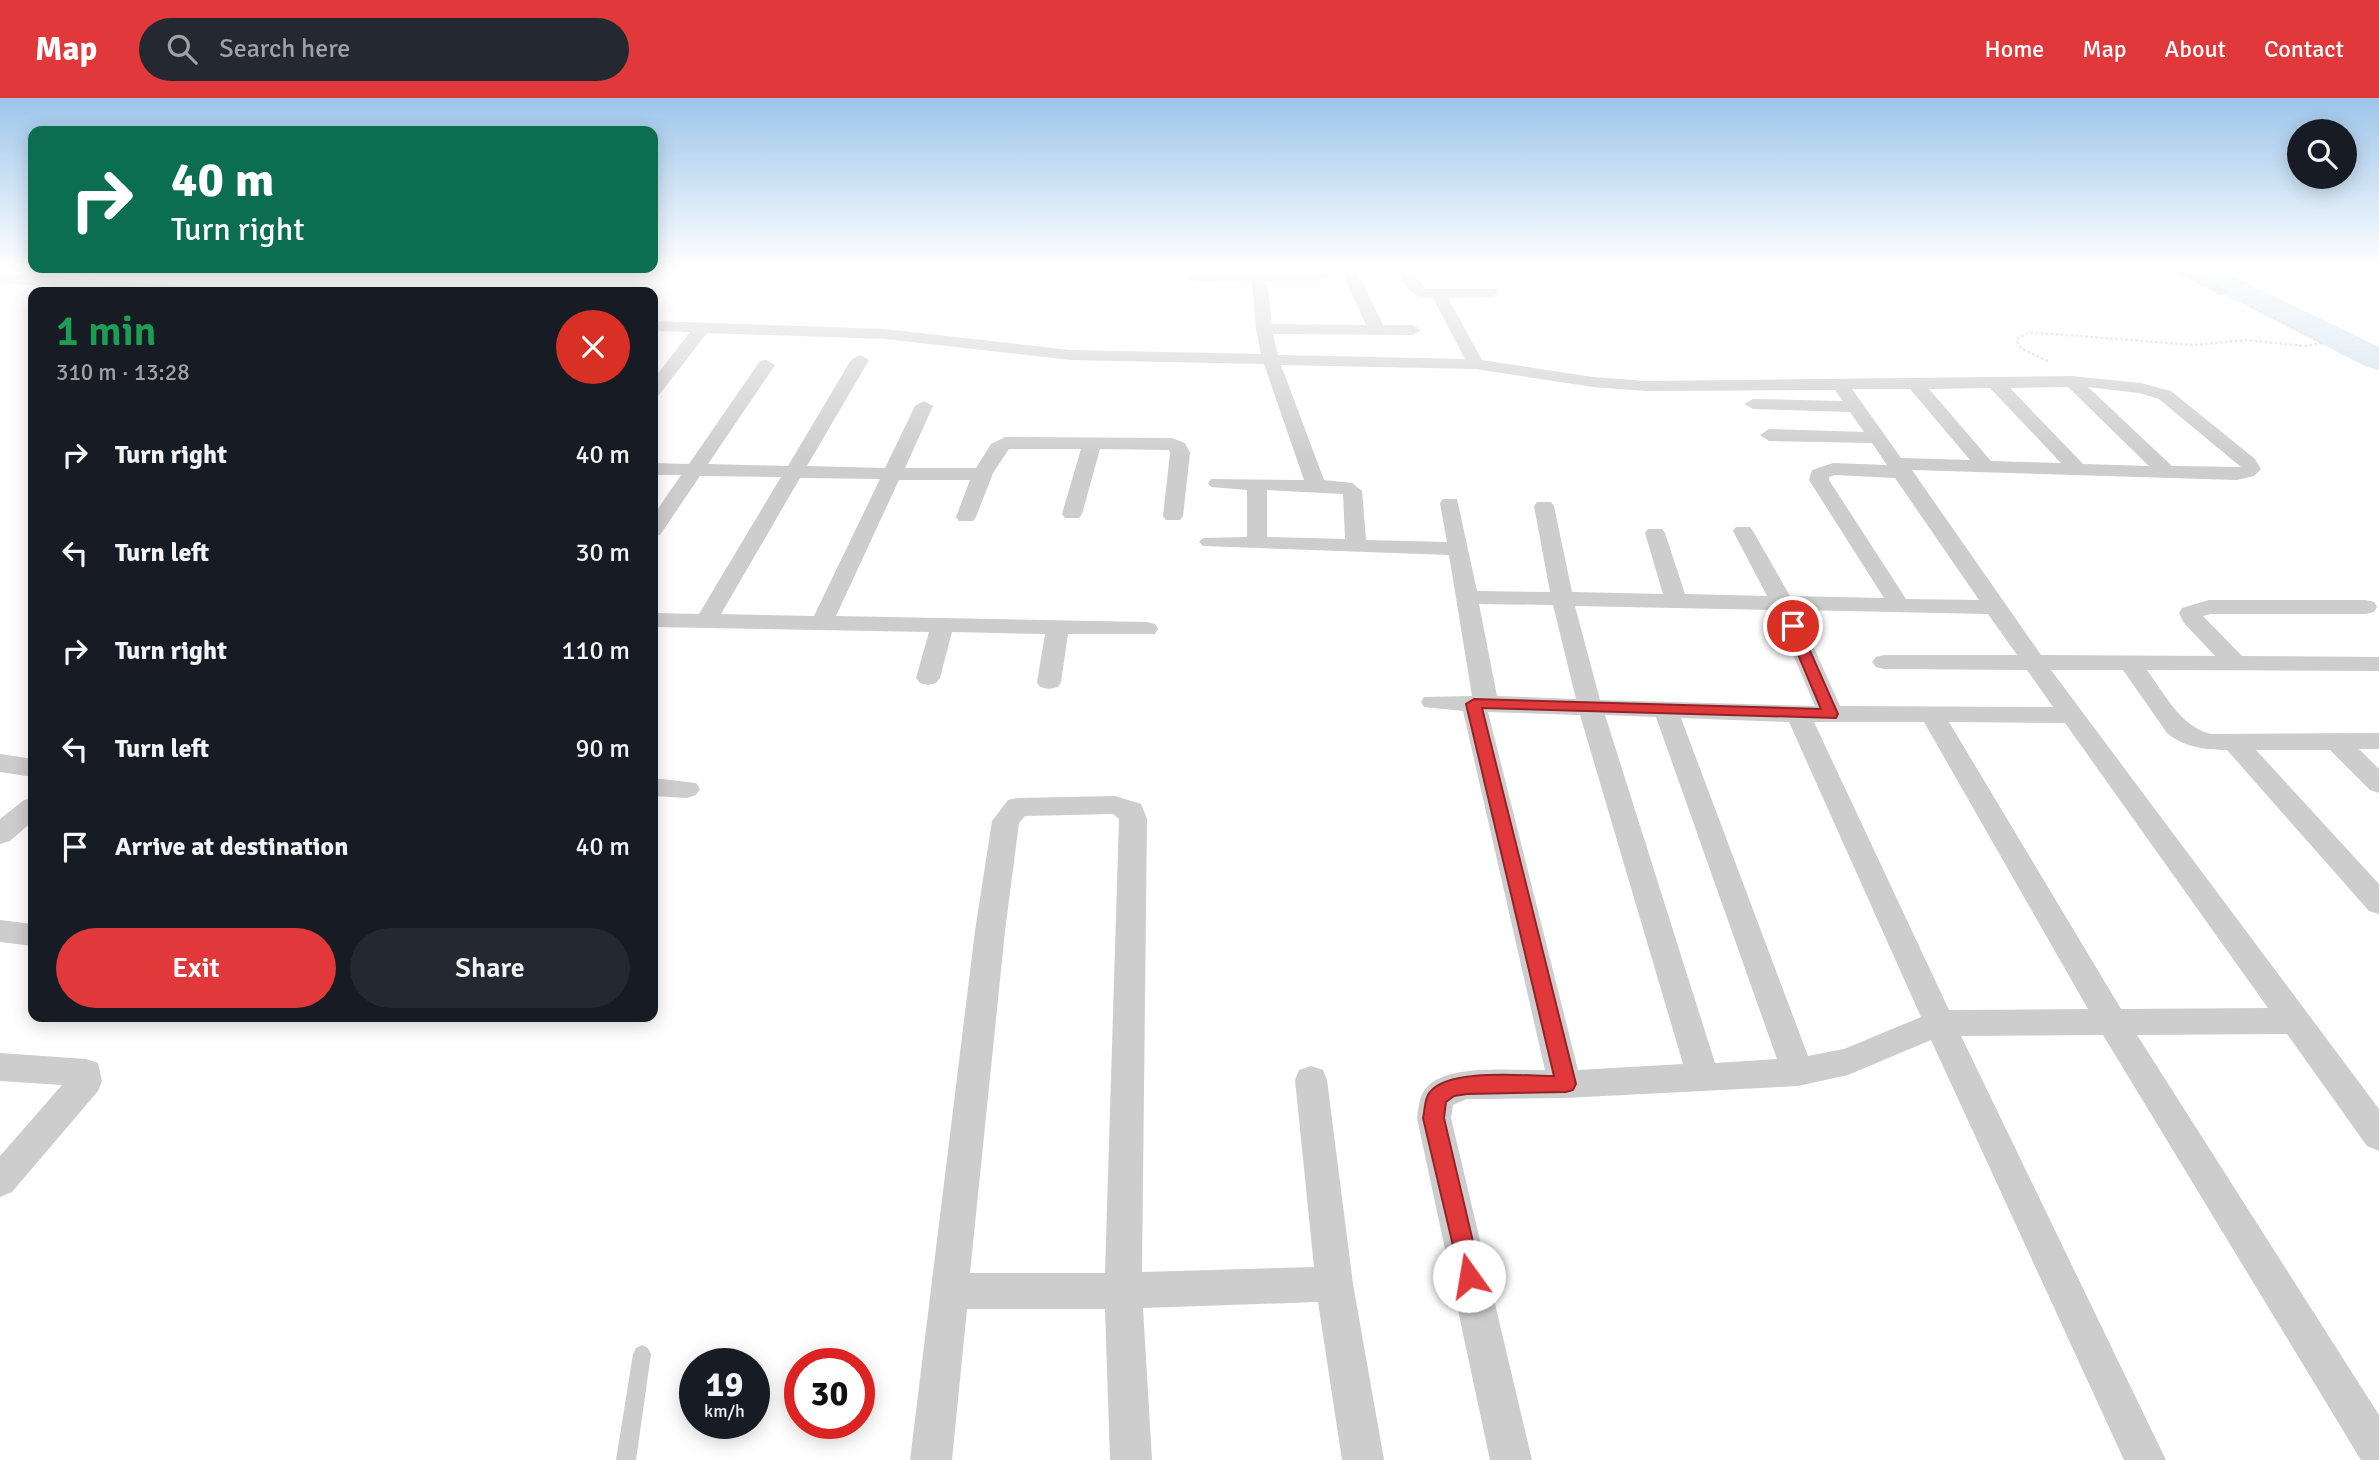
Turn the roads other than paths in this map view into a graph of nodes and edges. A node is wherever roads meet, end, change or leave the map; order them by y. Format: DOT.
graph roads {
  1 [pos="700,331"];
  2 [pos="758,331"];
  3 [pos="1264,331"];
  4 [pos="1458,331"];
  5 [pos="860,360"];
  6 [pos="1271,360"];
  7 [pos="1476,364"];
  8 [pos="766,365"];
  9 [pos="2071,381"];
  10 [pos="1994,382"];
  11 [pos="658,384"];
  12 [pos="1916,385"];
  13 [pos="1849,396"];
  14 [pos="1749,404"];
  15 [pos="924,406"];
  16 [pos="1769,435"];
  17 [pos="1878,438"];
  18 [pos="1093,442"];
  19 [pos="1986,467"];
  20 [pos="1900,468"];
  21 [pos="658,469"];
  22 [pos="2077,469"];
  23 [pos="694,470"];
  24 [pos="794,472"];
  25 [pos="2167,472"];
  26 [pos="983,473"];
  27 [pos="892,474"];
  28 [pos="1218,483"];
  29 [pos="1257,484"];
  30 [pos="1316,486"];
  31 [pos="1450,503"];
  32 [pos="1544,506"];
  33 [pos="1072,514"];
  34 [pos="1173,516"];
  35 [pos="966,517"];
  36 [pos="658,524"];
  37 [pos="1743,531"];
  38 [pos="1655,533"];
  39 [pos="1210,542"];
  40 [pos="1257,543"];
  41 [pos="1356,546"];
  42 [pos="1458,548"];
  43 [pos="1466,597"];
  44 [pos="1563,601"];
  45 [pos="1677,603"];
  46 [pos="1783,604"];
  47 [pos="1900,606"];
  48 [pos="1996,607"];
  49 [pos="2367,607"];
  50 [pos="658,621"];
  51 [pos="706,621"];
  52 [pos="822,624"];
  53 [pos="942,626"];
  54 [pos="1058,628"];
  55 [pos="1147,629"];
  56 [pos="1884,662"];
  57 [pos="2129,662"];
  58 [pos="2034,663"];
  59 [pos="2235,663"];
  60 [pos="2379,664"];
  61 [pos="928,678"];
  62 [pos="1049,682"];
  63 [pos="1433,702"];
  64 [pos="1480,704"];
  65 [pos="1590,707"];
  66 [pos="1666,710"];
  67 [pos="1798,714"];
  68 [pos="1831,714"];
  69 [pos="2072,715"];
  70 [pos="1933,716"];
  71 [pos="2336,741"];
  72 [pos="2379,741"];
  73 [pos="2234,742"];
  74 [pos="0,763"];
  75 [pos="28,767"];
  76 [pos="2379,784"];
  77 [pos="658,786"];
  78 [pos="687,789"];
  79 [pos="28,813"];
  80 [pos="0,834"];
  81 [pos="2379,903"];
  82 [pos="0,931"];
  83 [pos="28,934"];
  84 [pos="2111,1021"];
  85 [pos="2294,1021"];
  86 [pos="1939,1023"];
  87 [pos="0,1067"];
  88 [pos="1798,1072"];
  89 [pos="1704,1078"];
  90 [pos="1311,1080"];
  91 [pos="1566,1084"];
  92 [pos="2366,1099"];
  93 [pos="2379,1136"];
  94 [pos="0,1181"];
  95 [pos="1335,1284"];
  96 [pos="950,1291"];
  97 [pos="1123,1291"];
  98 [pos="642,1354"];
  99 [pos="2379,1452"];
  100 [pos="626,1460"];
  101 [pos="931,1460"];
  102 [pos="1131,1460"];
  103 [pos="1363,1460"];
  104 [pos="1511,1460"];
  105 [pos="2145,1460"];
  1 -- 11 [label="street"];
  2 -- 6 [label="street"];
  3 -- 6 [label="street"];
  4 -- 7 [label="street"];
  5 -- 24 [label="street"];
  6 -- 7 [label="street"];
  6 -- 30 [label="street"];
  7 -- 13 [label="street"];
  8 -- 23 [label="street"];
  9 -- 10 [label="street"];
  9 -- 25 [label="street"];
  9 -- 25 [label="street"];
  10 -- 12 [label="street"];
  10 -- 22 [label="street"];
  12 -- 13 [label="street"];
  12 -- 19 [label="street"];
  13 -- 14 [label="street"];
  13 -- 17 [label="street"];
  15 -- 27 [label="street"];
  16 -- 17 [label="street"];
  17 -- 20 [label="street"];
  18 -- 26 [label="street"];
  18 -- 33 [label="street"];
  18 -- 34 [label="street"];
  19 -- 20 [label="street"];
  19 -- 22 [label="street"];
  20 -- 47 [label="street"];
  20 -- 48 [label="street"];
  21 -- 23 [label="street"];
  22 -- 25 [label="street"];
  23 -- 24 [label="street"];
  23 -- 36 [label="street"];
  24 -- 27 [label="street"];
  24 -- 51 [label="street"];
  26 -- 27 [label="street"];
  26 -- 35 [label="street"];
  27 -- 52 [label="street"];
  28 -- 29 [label="street"];
  29 -- 30 [label="street"];
  29 -- 40 [label="street"];
  30 -- 41 [label="street"];
  31 -- 42 [label="street"];
  32 -- 44 [label="street"];
  37 -- 46 [label="street"];
  38 -- 45 [label="street"];
  39 -- 40 [label="street"];
  40 -- 41 [label="street"];
  41 -- 42 [label="street"];
  42 -- 43 [label="street"];
  43 -- 44 [label="street"];
  43 -- 64 [label="street"];
  44 -- 45 [label="street"];
  44 -- 65 [label="street"];
  45 -- 46 [label="street"];
  46 -- 47 [label="street"];
  46 -- 68 [label="street"];
  47 -- 48 [label="street"];
  48 -- 58 [label="street"];
  49 -- 59 [label="street"];
  50 -- 51 [label="street"];
  51 -- 52 [label="street"];
  52 -- 53 [label="street"];
  53 -- 54 [label="street"];
  53 -- 61 [label="street"];
  54 -- 55 [label="street"];
  54 -- 62 [label="street"];
  56 -- 58 [label="street"];
  57 -- 58 [label="street"];
  57 -- 59 [label="street"];
  57 -- 73 [label="street"];
  58 -- 69 [label="street"];
  59 -- 60 [label="street"];
  63 -- 64 [label="street"];
  64 -- 65 [label="street"];
  64 -- 91 [label="street"];
  65 -- 66 [label="street"];
  65 -- 89 [label="street"];
  66 -- 67 [label="street"];
  66 -- 88 [label="street"];
  67 -- 68 [label="street"];
  67 -- 86 [label="street"];
  68 -- 70 [label="street"];
  69 -- 70 [label="street"];
  69 -- 85 [label="street"];
  70 -- 84 [label="street"];
  71 -- 72 [label="street"];
  71 -- 73 [label="street"];
  71 -- 76 [label="street"];
  73 -- 81 [label="street"];
  74 -- 75 [label="street"];
  77 -- 78 [label="street"];
  79 -- 80 [label="street"];
  82 -- 83 [label="street"];
  84 -- 85 [label="street"];
  84 -- 86 [label="street"];
  84 -- 99 [label="street"];
  85 -- 92 [label="street"];
  86 -- 88 [label="street"];
  86 -- 105 [label="street"];
  87 -- 94 [label="street"];
  88 -- 89 [label="street"];
  89 -- 91 [label="street"];
  90 -- 95 [label="street"];
  91 -- 104 [label="street"];
  92 -- 93 [label="street"];
  95 -- 97 [label="street"];
  95 -- 103 [label="street"];
  96 -- 97 [label="street"];
  96 -- 97 [label="street"];
  96 -- 101 [label="street"];
  97 -- 102 [label="street"];
  98 -- 100 [label="lane"];
}
